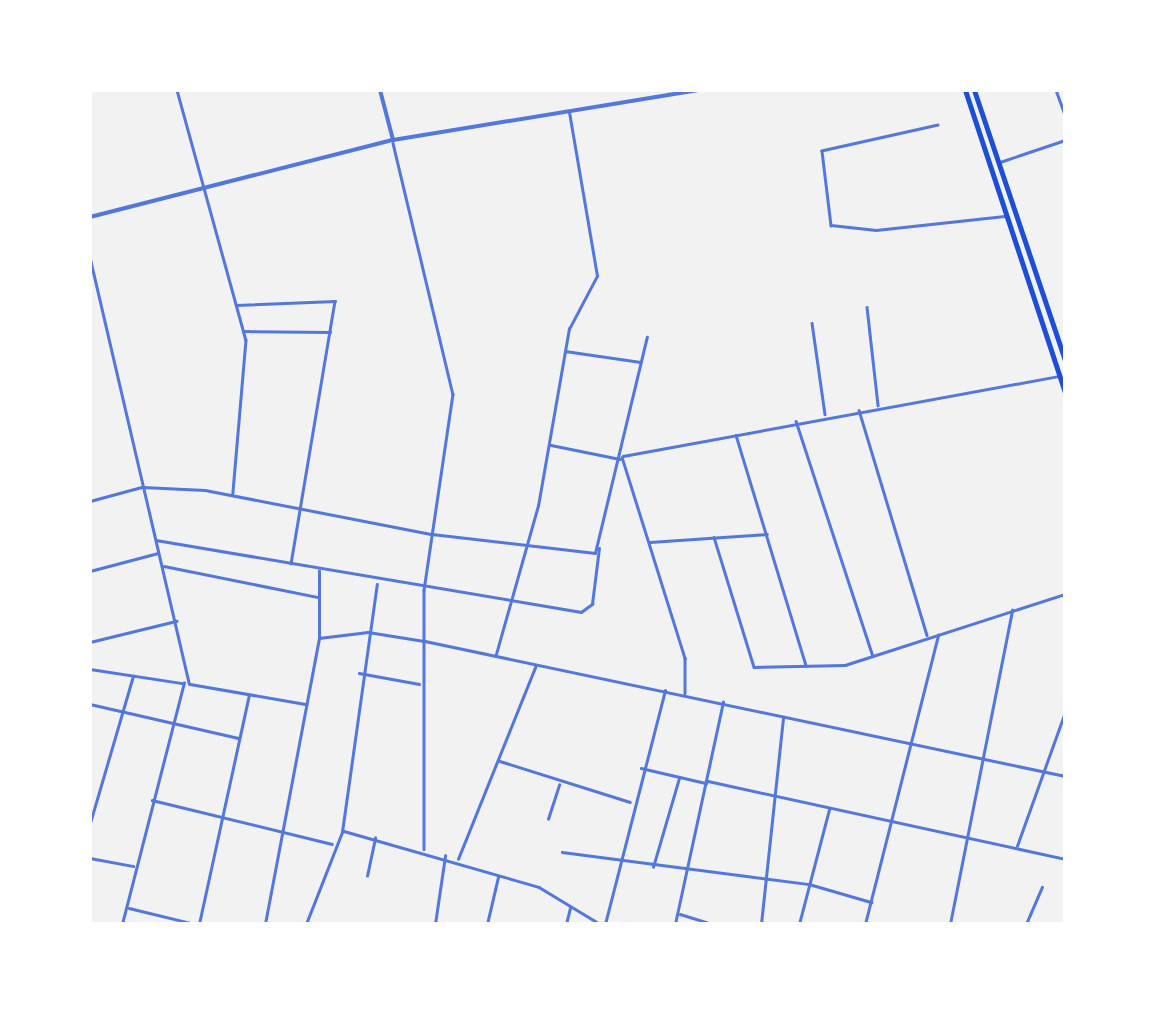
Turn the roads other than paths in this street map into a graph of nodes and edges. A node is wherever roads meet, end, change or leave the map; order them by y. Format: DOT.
graph roads {
  1 [pos="176,90"];
  2 [pos="380,90"];
  3 [pos="697,90"];
  4 [pos="964,90"];
  5 [pos="974,90"];
  6 [pos="1056,90"];
  7 [pos="569,111"];
  8 [pos="1065,115"];
  9 [pos="938,125"];
  10 [pos="393,140"];
  11 [pos="1065,140"];
  12 [pos="998,162"];
  13 [pos="203,186"];
  14 [pos="1004,216"];
  15 [pos="90,217"];
  16 [pos="90,256"];
  17 [pos="235,305"];
  18 [pos="867,306"];
  19 [pos="812,323"];
  20 [pos="243,331"];
  21 [pos="331,332"];
  22 [pos="647,337"];
  23 [pos="565,351"];
  24 [pos="1065,361"];
  25 [pos="641,362"];
  26 [pos="1059,376"];
  27 [pos="1065,392"];
  28 [pos="878,407"];
  29 [pos="859,410"];
  30 [pos="825,416"];
  31 [pos="796,420"];
  32 [pos="735,433"];
  33 [pos="551,445"];
  34 [pos="622,458"];
  35 [pos="142,487"];
  36 [pos="233,495"];
  37 [pos="90,501"];
  38 [pos="300,508"];
  39 [pos="432,534"];
  40 [pos="766,534"];
  41 [pos="714,537"];
  42 [pos="156,540"];
  43 [pos="649,542"];
  44 [pos="600,547"];
  45 [pos="525,548"];
  46 [pos="159,552"];
  47 [pos="291,564"];
  48 [pos="162,565"];
  49 [pos="319,570"];
  50 [pos="90,571"];
  51 [pos="377,582"];
  52 [pos="424,590"];
  53 [pos="1065,594"];
  54 [pos="318,597"];
  55 [pos="513,603"];
  56 [pos="1013,609"];
  57 [pos="177,621"];
  58 [pos="372,633"];
  59 [pos="938,633"];
  60 [pos="928,636"];
  61 [pos="319,638"];
  62 [pos="425,641"];
  63 [pos="90,642"];
  64 [pos="496,656"];
  65 [pos="874,657"];
  66 [pos="536,664"];
  67 [pos="806,668"];
  68 [pos="90,669"];
  69 [pos="359,673"];
  70 [pos="134,674"];
  71 [pos="186,684"];
  72 [pos="421,684"];
  73 [pos="666,690"];
  74 [pos="685,694"];
  75 [pos="249,695"];
  76 [pos="723,702"];
  77 [pos="90,704"];
  78 [pos="306,704"];
  79 [pos="1065,712"];
  80 [pos="122,714"];
  81 [pos="784,715"];
  82 [pos="174,726"];
  83 [pos="240,738"];
  84 [pos="915,742"];
  85 [pos="984,756"];
  86 [pos="500,761"];
  87 [pos="639,768"];
  88 [pos="1045,771"];
  89 [pos="1065,776"];
  90 [pos="679,778"];
  91 [pos="708,782"];
  92 [pos="560,784"];
  93 [pos="90,790"];
  94 [pos="98,791"];
  95 [pos="777,796"];
  96 [pos="152,800"];
  97 [pos="632,802"];
  98 [pos="830,808"];
  99 [pos="223,815"];
  100 [pos="548,818"];
  101 [pos="897,821"];
  102 [pos="90,824"];
  103 [pos="342,832"];
  104 [pos="288,833"];
  105 [pos="375,836"];
  106 [pos="974,837"];
  107 [pos="333,844"];
  108 [pos="1016,848"];
  109 [pos="424,849"];
  110 [pos="562,852"];
  111 [pos="445,855"];
  112 [pos="90,858"];
  113 [pos="458,860"];
  114 [pos="622,860"];
  115 [pos="1065,860"];
  116 [pos="134,867"];
  117 [pos="653,868"];
  118 [pos="499,875"];
  119 [pos="690,875"];
  120 [pos="367,876"];
  121 [pos="767,879"];
  122 [pos="808,884"];
  123 [pos="1042,888"];
  124 [pos="872,902"];
  125 [pos="571,906"];
  126 [pos="126,908"];
  127 [pos="679,914"];
  128 [pos="122,924"];
  129 [pos="197,924"];
  130 [pos="265,924"];
  131 [pos="306,924"];
  132 [pos="435,924"];
  133 [pos="487,924"];
  134 [pos="566,924"];
  135 [pos="603,924"];
  136 [pos="676,924"];
  137 [pos="712,924"];
  138 [pos="761,924"];
  139 [pos="798,924"];
  140 [pos="865,924"];
  141 [pos="950,924"];
  142 [pos="1026,924"];
  1 -- 13 [label="street"];
  2 -- 10 [label="street"];
  3 -- 7 [label="street"];
  4 -- 14 [label="main road"];
  5 -- 12 [label="main road"];
  6 -- 8 [label="street"];
  7 -- 10 [label="street"];
  7 -- 23 [label="street"];
  9 -- 14 [label="street"];
  10 -- 13 [label="street"];
  10 -- 39 [label="street"];
  11 -- 12 [label="street"];
  12 -- 24 [label="main road"];
  13 -- 15 [label="street"];
  13 -- 17 [label="street"];
  14 -- 26 [label="main road"];
  16 -- 35 [label="street"];
  17 -- 20 [label="street"];
  17 -- 21 [label="street"];
  18 -- 28 [label="street"];
  19 -- 30 [label="street"];
  20 -- 21 [label="street"];
  20 -- 36 [label="street"];
  21 -- 38 [label="street"];
  22 -- 25 [label="street"];
  23 -- 25 [label="street"];
  23 -- 33 [label="street"];
  25 -- 34 [label="street"];
  26 -- 27 [label="main road"];
  26 -- 28 [label="street"];
  28 -- 29 [label="street"];
  29 -- 30 [label="street"];
  29 -- 60 [label="street"];
  30 -- 31 [label="street"];
  31 -- 32 [label="street"];
  31 -- 65 [label="street"];
  32 -- 34 [label="street"];
  32 -- 40 [label="street"];
  33 -- 34 [label="street"];
  33 -- 45 [label="street"];
  34 -- 43 [label="street"];
  34 -- 44 [label="street"];
  35 -- 36 [label="street"];
  35 -- 37 [label="street"];
  35 -- 42 [label="street"];
  36 -- 38 [label="street"];
  38 -- 39 [label="street"];
  38 -- 47 [label="street"];
  39 -- 45 [label="street"];
  39 -- 52 [label="street"];
  40 -- 41 [label="street"];
  40 -- 67 [label="street"];
  41 -- 43 [label="street"];
  41 -- 67 [label="street"];
  42 -- 46 [label="street"];
  42 -- 47 [label="street"];
  43 -- 74 [label="street"];
  44 -- 45 [label="street"];
  44 -- 55 [label="street"];
  45 -- 55 [label="street"];
  46 -- 48 [label="street"];
  46 -- 50 [label="street"];
  47 -- 49 [label="street"];
  48 -- 54 [label="street"];
  48 -- 57 [label="street"];
  49 -- 51 [label="street"];
  49 -- 54 [label="street"];
  51 -- 52 [label="street"];
  51 -- 58 [label="street"];
  52 -- 55 [label="street"];
  52 -- 62 [label="street"];
  53 -- 56 [label="street"];
  54 -- 61 [label="street"];
  55 -- 64 [label="street"];
  56 -- 59 [label="street"];
  56 -- 85 [label="street"];
  57 -- 63 [label="street"];
  57 -- 71 [label="street"];
  58 -- 61 [label="street"];
  58 -- 62 [label="street"];
  58 -- 69 [label="street"];
  59 -- 60 [label="street"];
  59 -- 84 [label="street"];
  60 -- 65 [label="street"];
  61 -- 78 [label="street"];
  62 -- 64 [label="street"];
  62 -- 72 [label="street"];
  64 -- 66 [label="street"];
  65 -- 67 [label="street"];
  66 -- 73 [label="street"];
  66 -- 86 [label="street"];
  68 -- 70 [label="street"];
  69 -- 72 [label="street"];
  69 -- 103 [label="street"];
  70 -- 71 [label="street"];
  70 -- 80 [label="street"];
  71 -- 75 [label="street"];
  71 -- 82 [label="street"];
  72 -- 109 [label="street"];
  73 -- 74 [label="street"];
  73 -- 87 [label="street"];
  74 -- 76 [label="street"];
  75 -- 78 [label="street"];
  75 -- 83 [label="street"];
  76 -- 81 [label="street"];
  76 -- 91 [label="street"];
  77 -- 80 [label="street"];
  78 -- 104 [label="street"];
  79 -- 88 [label="street"];
  80 -- 82 [label="street"];
  80 -- 94 [label="street"];
  81 -- 84 [label="street"];
  81 -- 95 [label="street"];
  82 -- 83 [label="street"];
  82 -- 96 [label="street"];
  83 -- 99 [label="street"];
  84 -- 85 [label="street"];
  84 -- 101 [label="street"];
  85 -- 88 [label="street"];
  85 -- 106 [label="street"];
  86 -- 92 [label="street"];
  86 -- 113 [label="street"];
  87 -- 90 [label="street"];
  87 -- 97 [label="street"];
  88 -- 89 [label="street"];
  88 -- 108 [label="street"];
  90 -- 91 [label="street"];
  90 -- 117 [label="street"];
  91 -- 95 [label="street"];
  91 -- 119 [label="street"];
  92 -- 97 [label="street"];
  92 -- 100 [label="street"];
  93 -- 94 [label="street"];
  94 -- 102 [label="street"];
  95 -- 98 [label="street"];
  95 -- 121 [label="street"];
  96 -- 99 [label="street"];
  96 -- 116 [label="street"];
  97 -- 114 [label="street"];
  98 -- 101 [label="street"];
  98 -- 122 [label="street"];
  99 -- 104 [label="street"];
  99 -- 129 [label="street"];
  101 -- 106 [label="street"];
  101 -- 124 [label="street"];
  103 -- 105 [label="street"];
  103 -- 107 [label="street"];
  104 -- 107 [label="street"];
  104 -- 130 [label="street"];
  105 -- 109 [label="street"];
  105 -- 120 [label="street"];
  106 -- 108 [label="street"];
  106 -- 141 [label="street"];
  107 -- 131 [label="street"];
  108 -- 115 [label="street"];
  109 -- 111 [label="street"];
  110 -- 114 [label="street"];
  111 -- 113 [label="street"];
  111 -- 132 [label="street"];
  112 -- 116 [label="street"];
  113 -- 118 [label="street"];
  114 -- 117 [label="street"];
  114 -- 135 [label="street"];
  116 -- 126 [label="street"];
  117 -- 119 [label="street"];
  118 -- 125 [label="street"];
  118 -- 133 [label="street"];
  119 -- 121 [label="street"];
  119 -- 127 [label="street"];
  121 -- 122 [label="street"];
  121 -- 138 [label="street"];
  122 -- 124 [label="street"];
  122 -- 139 [label="street"];
  123 -- 142 [label="street"];
  124 -- 140 [label="street"];
  125 -- 134 [label="street"];
  125 -- 135 [label="street"];
  126 -- 128 [label="street"];
  126 -- 129 [label="street"];
  127 -- 136 [label="street"];
  127 -- 137 [label="street"];
}
